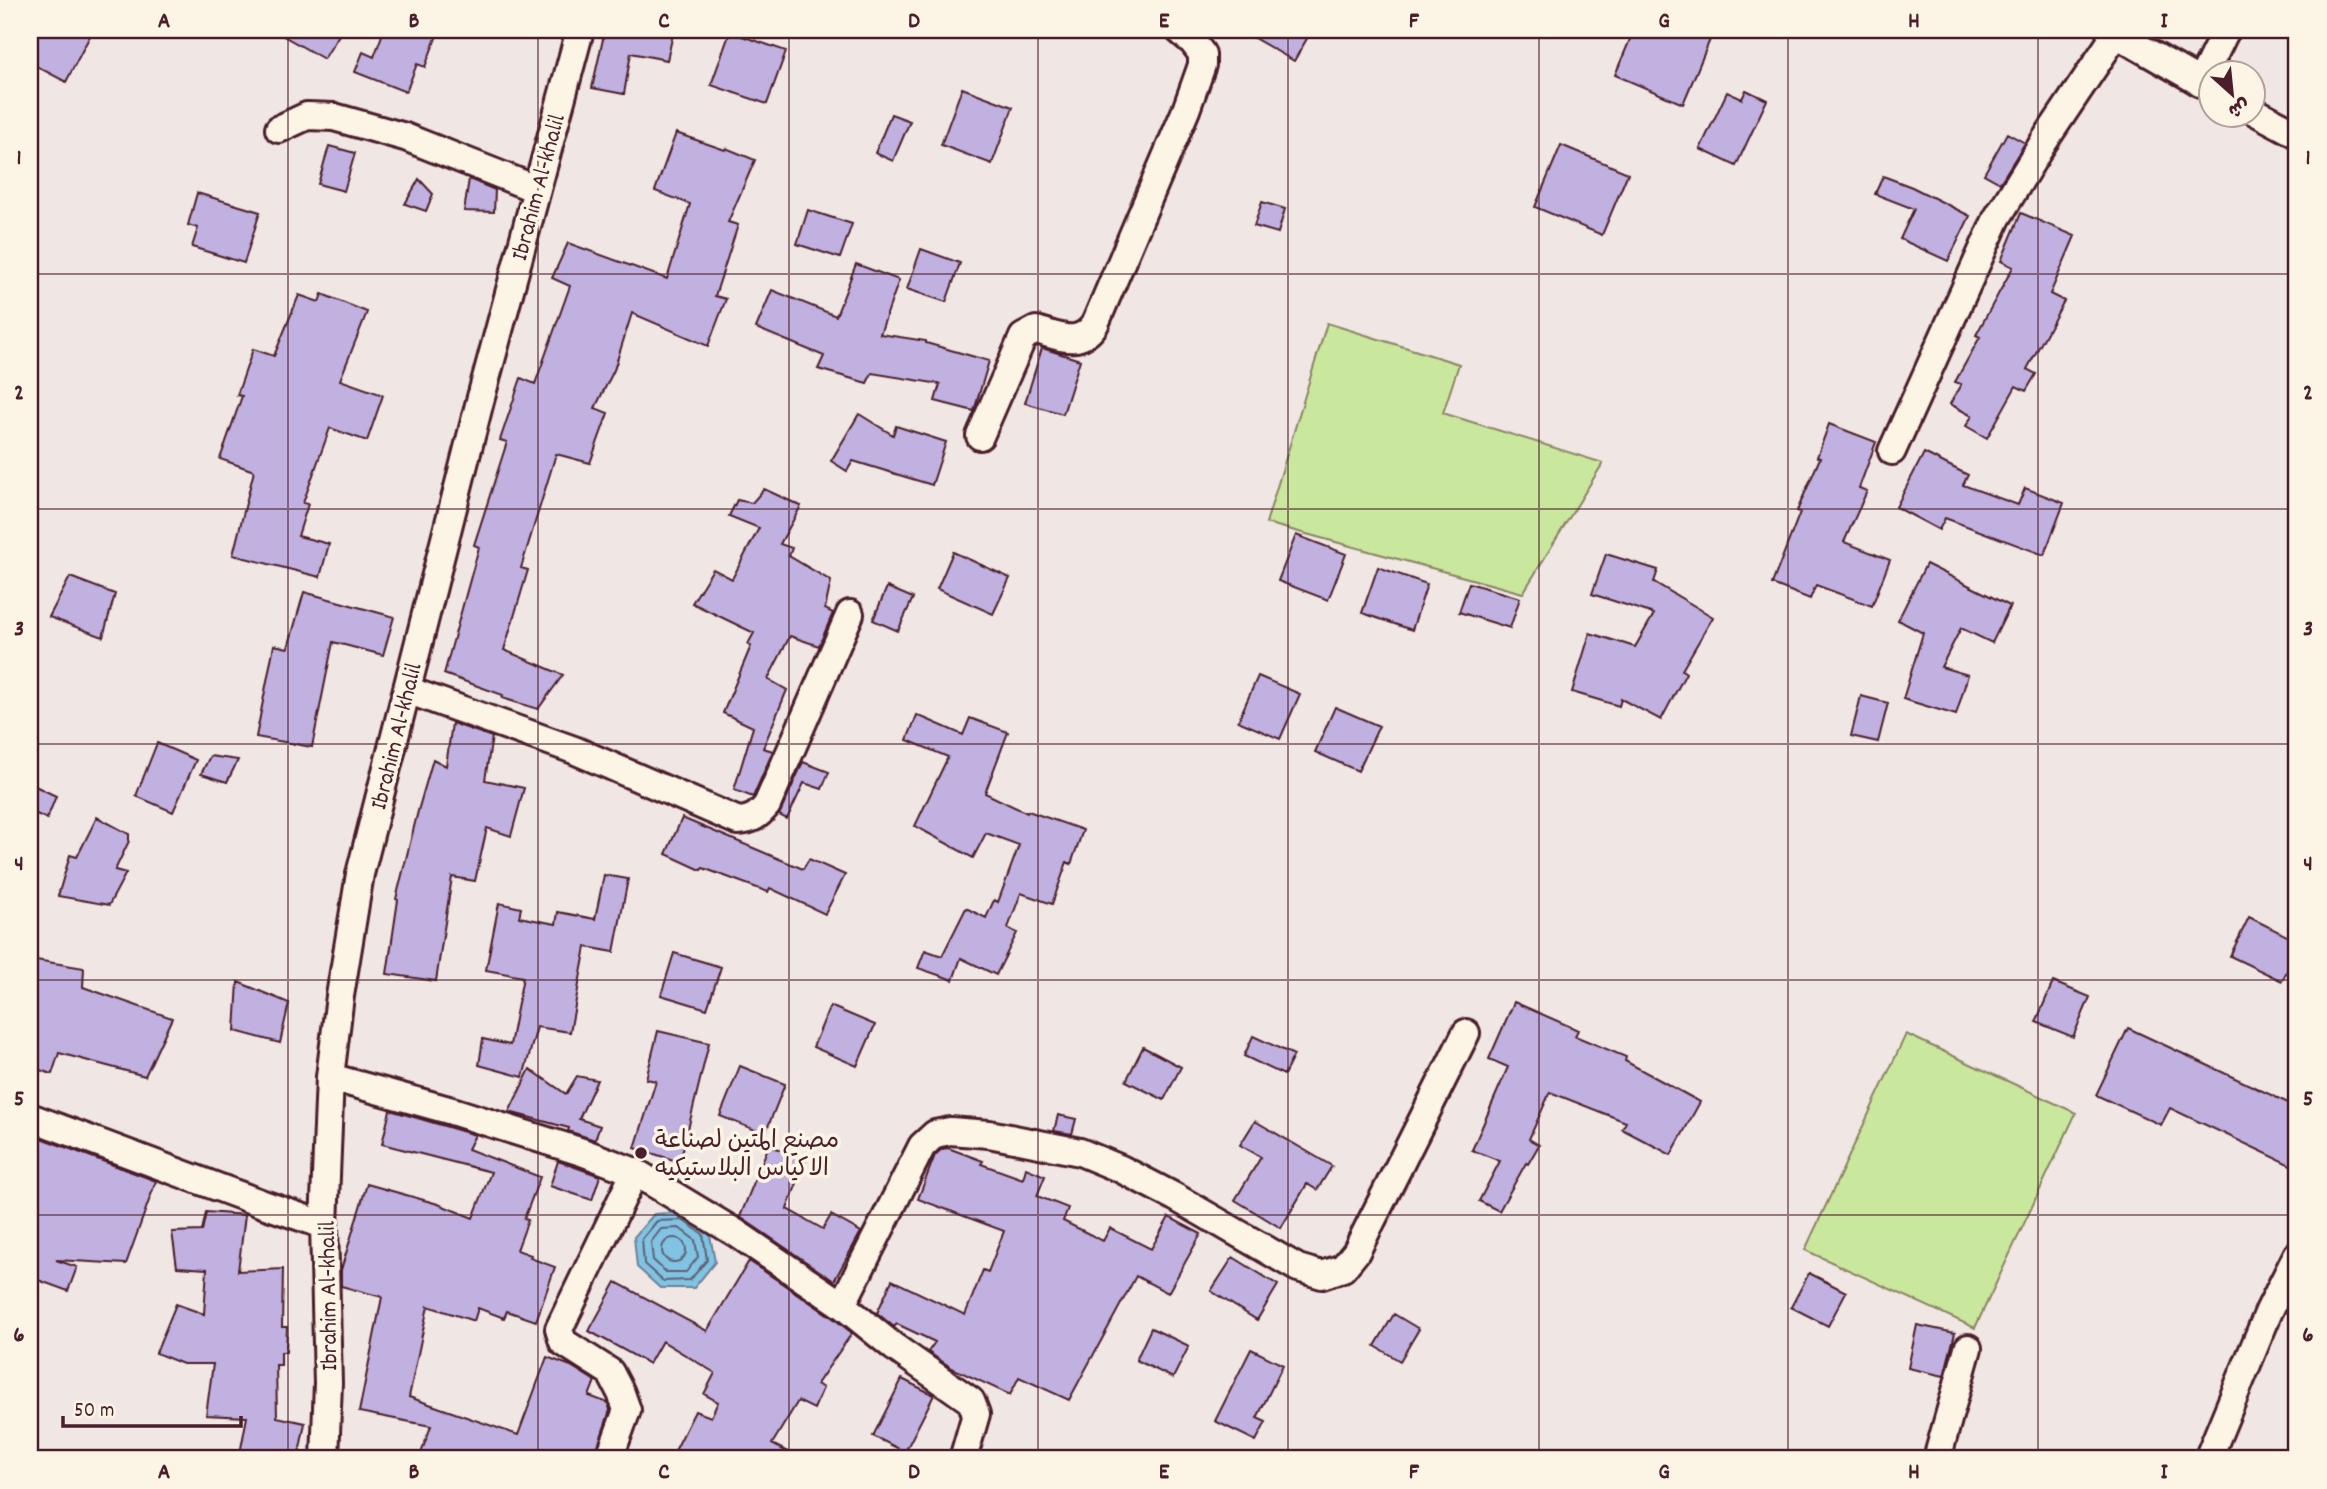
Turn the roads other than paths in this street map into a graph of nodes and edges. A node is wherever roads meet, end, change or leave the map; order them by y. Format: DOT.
graph roads {
  1 [pos="580,30"];
  2 [pos="1179,30"];
  3 [pos="2227,30"];
  4 [pos="2113,32"];
  5 [pos="2216,60"];
  6 [pos="2198,81"];
  7 [pos="2268,119"];
  8 [pos="279,129"];
  9 [pos="2297,134"];
  10 [pos="536,189"];
  11 [pos="980,436"];
  12 [pos="1892,451"];
  13 [pos="850,614"];
  14 [pos="407,690"];
  15 [pos="1466,1033"];
  16 [pos="330,1077"];
  17 [pos="30,1118"];
  18 [pos="635,1172"];
  19 [pos="324,1225"];
  20 [pos="2297,1255"];
  21 [pos="842,1306"];
  22 [pos="1968,1348"];
  23 [pos="325,1459"];
  24 [pos="609,1459"];
  25 [pos="963,1459"];
  26 [pos="1937,1459"];
  27 [pos="2208,1459"];
  1 -- 10 [label="street, Ibrahim Al-khalil"];
  2 -- 11 [label="street"];
  3 -- 5 [label="street"];
  4 -- 6 [label="street"];
  4 -- 12 [label="street"];
  7 -- 9 [label="street"];
  8 -- 10 [label="street"];
  10 -- 14 [label="street, Ibrahim Al-khalil"];
  13 -- 14 [label="street"];
  14 -- 16 [label="street, Ibrahim Al-khalil"];
  15 -- 21 [label="street"];
  16 -- 18 [label="street"];
  16 -- 19 [label="street, Ibrahim Al-khalil"];
  17 -- 19 [label="street"];
  18 -- 21 [label="street"];
  18 -- 24 [label="street"];
  19 -- 23 [label="street, Ibrahim Al-khalil"];
  20 -- 27 [label="street"];
  21 -- 25 [label="street"];
  22 -- 26 [label="street"];
}
